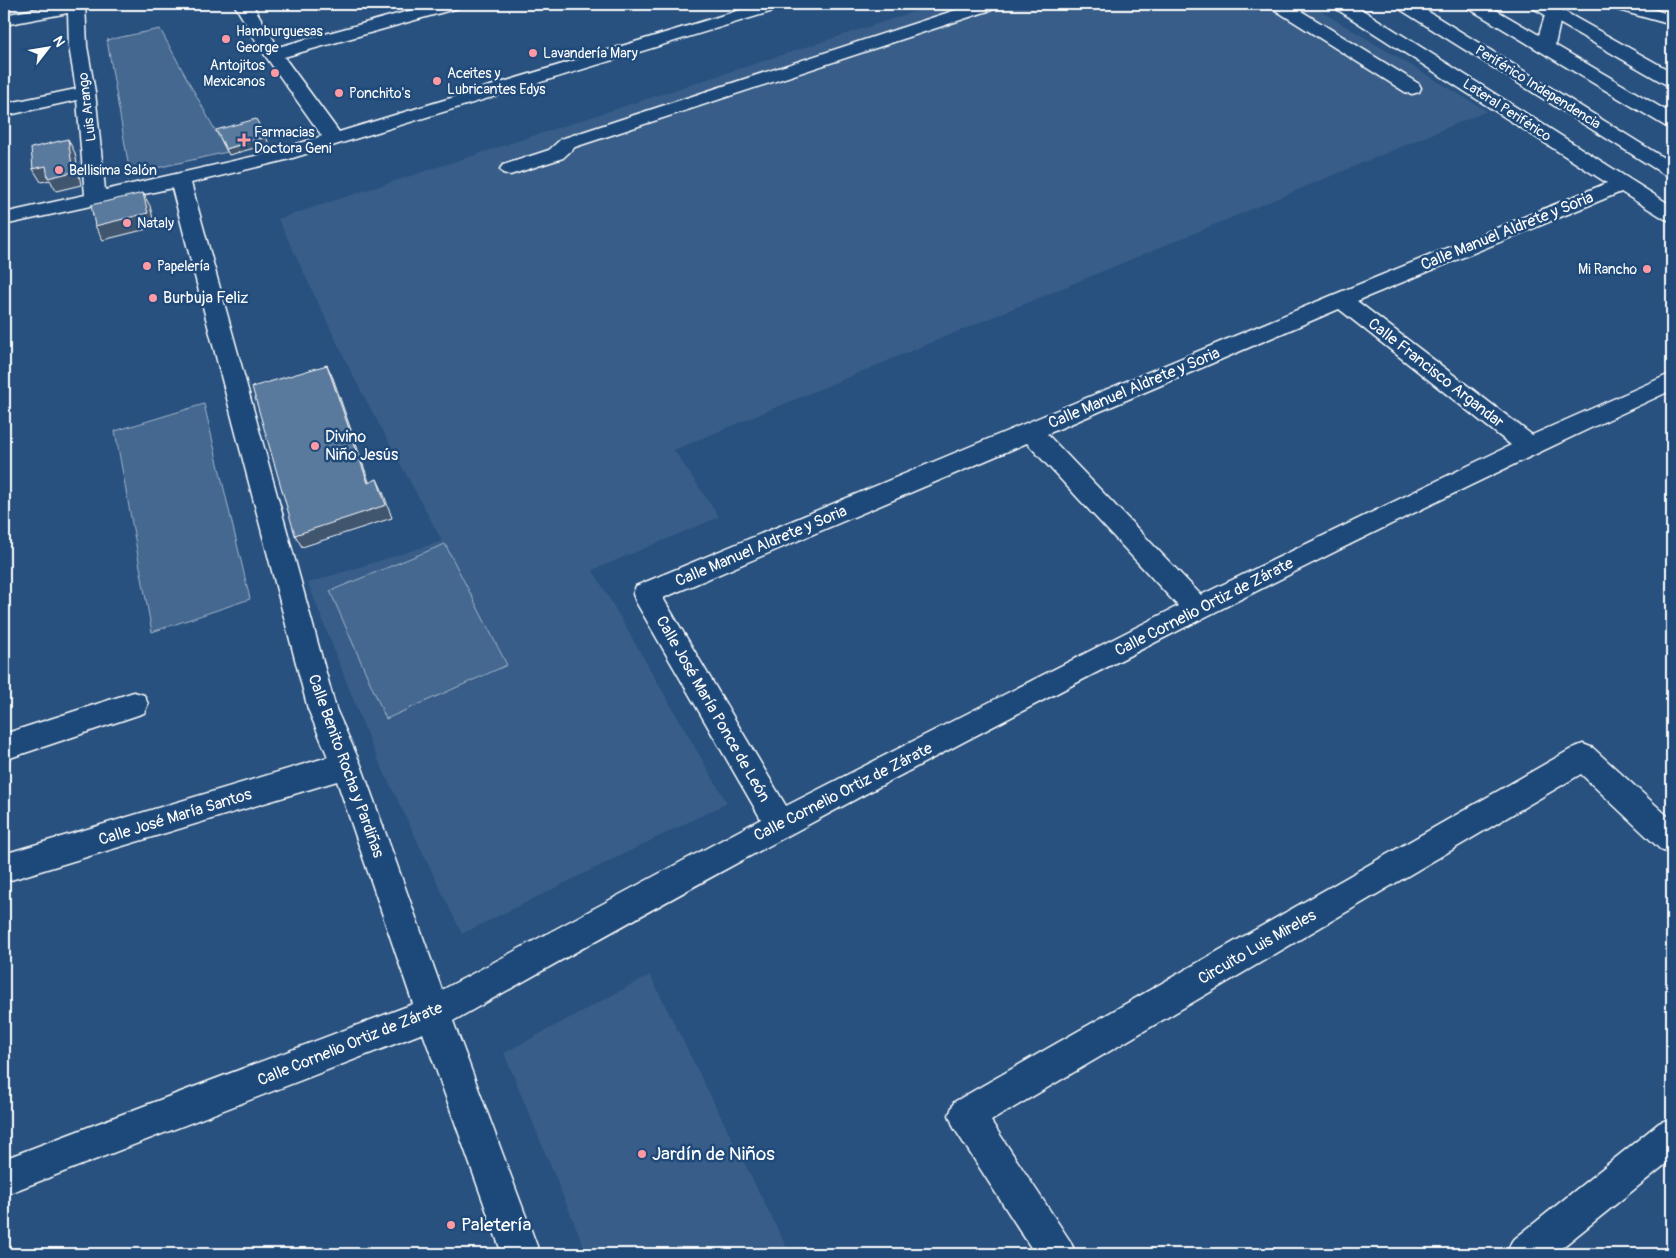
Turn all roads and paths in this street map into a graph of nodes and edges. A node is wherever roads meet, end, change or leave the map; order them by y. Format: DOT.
graph roads {
  1 [pos="243,4"];
  2 [pos="452,4"];
  3 [pos="777,4"];
  4 [pos="991,4"];
  5 [pos="1278,4"];
  6 [pos="1341,4"];
  7 [pos="1404,4"];
  8 [pos="1474,4"];
  9 [pos="1617,4"];
  10 [pos="76,5"];
  11 [pos="1546,8"];
  12 [pos="4,20"];
  13 [pos="1672,20"];
  14 [pos="1546,46"];
  15 [pos="274,54"];
  16 [pos="1672,80"];
  17 [pos="1412,88"];
  18 [pos="86,92"];
  19 [pos="4,110"];
  20 [pos="1672,122"];
  21 [pos="334,139"];
  22 [pos="510,169"];
  23 [pos="1672,171"];
  24 [pos="180,180"];
  25 [pos="1622,184"];
  26 [pos="96,198"];
  27 [pos="1672,215"];
  28 [pos="4,219"];
  29 [pos="1341,300"];
  30 [pos="1672,380"];
  31 [pos="1032,432"];
  32 [pos="1530,446"];
  33 [pos="646,594"];
  34 [pos="1197,609"];
  35 [pos="134,704"];
  36 [pos="4,747"];
  37 [pos="346,765"];
  38 [pos="780,824"];
  39 [pos="1672,840"];
  40 [pos="4,868"];
  41 [pos="433,1013"];
  42 [pos="1672,1136"];
  43 [pos="4,1177"];
  44 [pos="521,1254"];
  45 [pos="1056,1254"];
  46 [pos="1525,1254"];
  1 -- 15 [label="main road"];
  2 -- 15 [label="main road"];
  3 -- 21 [label="main road"];
  4 -- 22 [label="main road"];
  5 -- 17 [label="main road"];
  6 -- 25 [label="main road, Lateral Periférico"];
  7 -- 23 [label="main road, Periférico Independencia"];
  8 -- 14 [label="main road"];
  9 -- 13 [label="main road"];
  10 -- 12 [label="main road"];
  10 -- 18 [label="main road, Luis Arango"];
  11 -- 14 [label="main road"];
  11 -- 16 [label="main road"];
  14 -- 20 [label="main road"];
  15 -- 21 [label="main road"];
  18 -- 19 [label="main road"];
  18 -- 26 [label="main road, Luis Arango"];
  21 -- 24 [label="main road"];
  24 -- 26 [label="main road"];
  24 -- 37 [label="main road, Calle Benito Rocha y Pardiñas"];
  25 -- 27 [label="main road, Lateral Periférico"];
  25 -- 29 [label="main road, Calle Manuel Aldrete y Soria"];
  26 -- 28 [label="main road"];
  29 -- 31 [label="main road, Calle Manuel Aldrete y Soria"];
  29 -- 32 [label="main road, Calle Francisco Argandar"];
  30 -- 32 [label="main road, Calle Cornelio Ortiz de Zárate"];
  31 -- 33 [label="main road, Calle Manuel Aldrete y Soria"];
  31 -- 34 [label="main road"];
  32 -- 34 [label="main road, Calle Cornelio Ortiz de Zárate"];
  33 -- 38 [label="main road, Calle José María Ponce de León"];
  34 -- 38 [label="main road, Calle Cornelio Ortiz de Zárate"];
  35 -- 36 [label="main road"];
  37 -- 40 [label="main road, Calle José María Santos"];
  37 -- 41 [label="main road, Calle Benito Rocha y Pardiñas"];
  38 -- 41 [label="main road, Calle Cornelio Ortiz de Zárate"];
  39 -- 45 [label="main road, Circuito Luis Mireles"];
  41 -- 43 [label="main road, Calle Cornelio Ortiz de Zárate"];
  41 -- 44 [label="main road, Calle Benito Rocha y Pardiñas"];
  42 -- 46 [label="main road"];
}
